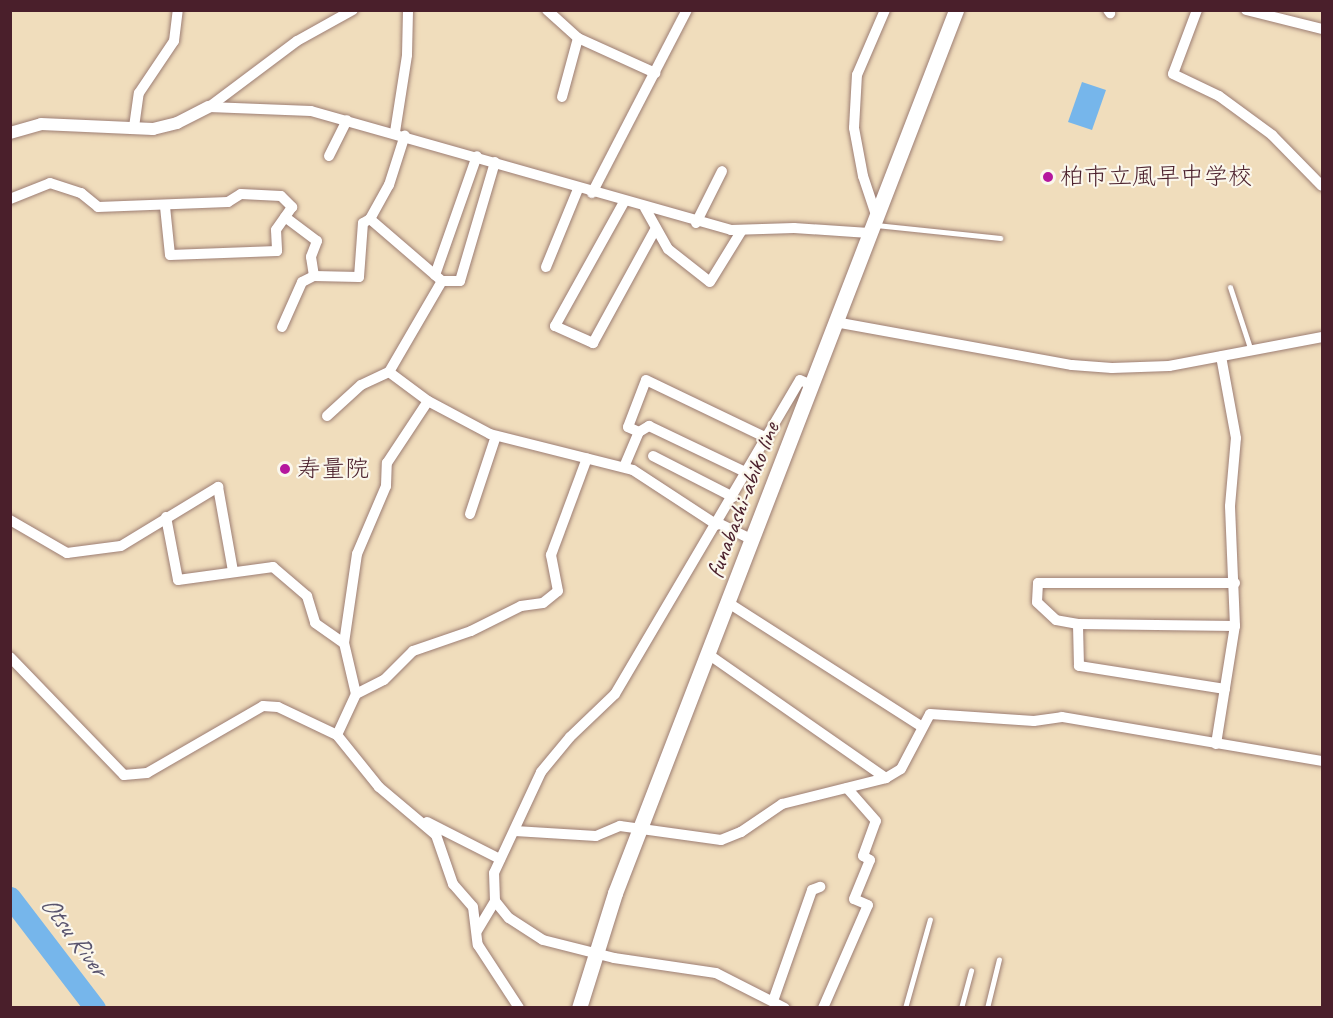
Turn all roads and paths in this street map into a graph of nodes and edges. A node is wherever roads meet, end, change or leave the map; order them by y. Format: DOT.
graph roads {
  1 [pos="178,10"];
  2 [pos="353,10"];
  3 [pos="408,10"];
  4 [pos="547,10"];
  5 [pos="687,10"];
  6 [pos="885,10"];
  7 [pos="956,10"];
  8 [pos="1197,10"];
  9 [pos="1246,10"];
  10 [pos="1323,29"];
  11 [pos="578,38"];
  12 [pos="655,73"];
  13 [pos="562,97"];
  14 [pos="209,107"];
  15 [pos="347,120"];
  16 [pos="134,127"];
  17 [pos="10,133"];
  18 [pos="400,134"];
  19 [pos="329,156"];
  20 [pos="477,156"];
  21 [pos="495,162"];
  22 [pos="722,171"];
  23 [pos="1323,186"];
  24 [pos="578,189"];
  25 [pos="592,193"];
  26 [pos="10,199"];
  27 [pos="624,202"];
  28 [pos="165,207"];
  29 [pos="645,208"];
  30 [pos="285,217"];
  31 [pos="370,219"];
  32 [pos="696,223"];
  33 [pos="872,224"];
  34 [pos="656,228"];
  35 [pos="742,230"];
  36 [pos="1000,238"];
  37 [pos="546,267"];
  38 [pos="314,276"];
  39 [pos="438,278"];
  40 [pos="1230,287"];
  41 [pos="835,322"];
  42 [pos="282,327"];
  43 [pos="1323,337"];
  44 [pos="1251,351"];
  45 [pos="1221,356"];
  46 [pos="389,372"];
  47 [pos="811,384"];
  48 [pos="428,401"];
  49 [pos="327,416"];
  50 [pos="639,432"];
  51 [pos="496,436"];
  52 [pos="767,438"];
  53 [pos="653,456"];
  54 [pos="587,458"];
  55 [pos="624,467"];
  56 [pos="747,473"];
  57 [pos="733,497"];
  58 [pos="470,514"];
  59 [pos="166,517"];
  60 [pos="10,520"];
  61 [pos="717,524"];
  62 [pos="751,539"];
  63 [pos="233,571"];
  64 [pos="1235,583"];
  65 [pos="727,602"];
  66 [pos="1078,624"];
  67 [pos="1235,626"];
  68 [pos="344,643"];
  69 [pos="708,654"];
  70 [pos="10,657"];
  71 [pos="1225,689"];
  72 [pos="356,694"];
  73 [pos="921,726"];
  74 [pos="337,735"];
  75 [pos="1216,744"];
  76 [pos="1323,761"];
  77 [pos="886,778"];
  78 [pos="847,788"];
  79 [pos="423,821"];
  80 [pos="639,829"];
  81 [pos="515,831"];
  82 [pos="500,859"];
  83 [pos="820,887"];
  84 [pos="495,901"];
  85 [pos="930,919"];
  86 [pos="477,931"];
  87 [pos="593,954"];
  88 [pos="999,959"];
  89 [pos="971,970"];
  90 [pos="773,1001"];
  91 [pos="519,1008"];
  92 [pos="579,1008"];
  93 [pos="785,1008"];
  94 [pos="823,1008"];
  95 [pos="904,1008"];
  96 [pos="961,1008"];
  97 [pos="987,1008"];
  1 -- 16 [label="street"];
  2 -- 14 [label="street"];
  3 -- 18 [label="street"];
  4 -- 11 [label="street"];
  5 -- 12 [label="street"];
  6 -- 33 [label="street"];
  7 -- 33 [label="main road, funabashi-abiko line"];
  8 -- 23 [label="street"];
  9 -- 10 [label="street"];
  11 -- 12 [label="street"];
  11 -- 13 [label="street"];
  12 -- 25 [label="street"];
  14 -- 15 [label="street"];
  14 -- 16 [label="street"];
  15 -- 18 [label="street"];
  15 -- 19 [label="street"];
  16 -- 17 [label="street"];
  18 -- 20 [label="street"];
  18 -- 31 [label="street"];
  20 -- 21 [label="street"];
  20 -- 39 [label="street"];
  21 -- 24 [label="street"];
  21 -- 39 [label="street"];
  22 -- 32 [label="street"];
  24 -- 25 [label="street"];
  24 -- 37 [label="street"];
  25 -- 27 [label="street"];
  26 -- 28 [label="street"];
  27 -- 29 [label="street"];
  27 -- 34 [label="street"];
  28 -- 30 [label="street"];
  28 -- 30 [label="street"];
  29 -- 32 [label="street"];
  29 -- 34 [label="street"];
  30 -- 38 [label="street"];
  31 -- 38 [label="street"];
  31 -- 39 [label="street"];
  32 -- 35 [label="street"];
  33 -- 35 [label="street"];
  33 -- 36 [label="lane"];
  33 -- 41 [label="main road, funabashi-abiko line"];
  34 -- 35 [label="street"];
  38 -- 42 [label="street"];
  39 -- 46 [label="street"];
  40 -- 44 [label="lane"];
  41 -- 45 [label="street"];
  41 -- 47 [label="main road, funabashi-abiko line"];
  43 -- 44 [label="street"];
  44 -- 45 [label="street"];
  45 -- 64 [label="street"];
  46 -- 48 [label="street"];
  46 -- 49 [label="street"];
  47 -- 52 [label="street"];
  47 -- 62 [label="main road, funabashi-abiko line"];
  48 -- 51 [label="street"];
  48 -- 68 [label="street"];
  50 -- 52 [label="street"];
  50 -- 55 [label="street"];
  50 -- 56 [label="street"];
  51 -- 54 [label="street"];
  51 -- 58 [label="street"];
  52 -- 56 [label="street"];
  53 -- 57 [label="street"];
  54 -- 55 [label="street"];
  54 -- 72 [label="street"];
  55 -- 61 [label="street"];
  56 -- 57 [label="street"];
  57 -- 61 [label="street"];
  59 -- 60 [label="street"];
  59 -- 63 [label="street"];
  59 -- 63 [label="street"];
  61 -- 62 [label="street"];
  61 -- 81 [label="street"];
  62 -- 65 [label="main road, funabashi-abiko line"];
  63 -- 68 [label="street"];
  64 -- 66 [label="street"];
  64 -- 67 [label="street"];
  65 -- 69 [label="main road, funabashi-abiko line"];
  65 -- 73 [label="street"];
  66 -- 67 [label="street"];
  66 -- 71 [label="street"];
  67 -- 71 [label="street"];
  68 -- 72 [label="street"];
  69 -- 77 [label="street"];
  69 -- 80 [label="main road, funabashi-abiko line"];
  70 -- 74 [label="street"];
  71 -- 75 [label="street"];
  72 -- 74 [label="street"];
  73 -- 75 [label="street"];
  73 -- 77 [label="street"];
  74 -- 79 [label="street"];
  75 -- 76 [label="street"];
  77 -- 78 [label="street"];
  78 -- 80 [label="street"];
  78 -- 94 [label="street"];
  79 -- 82 [label="street"];
  79 -- 86 [label="street"];
  80 -- 81 [label="street"];
  80 -- 87 [label="main road, funabashi-abiko line"];
  81 -- 82 [label="street"];
  82 -- 84 [label="street"];
  83 -- 90 [label="street"];
  84 -- 86 [label="street"];
  84 -- 87 [label="street"];
  85 -- 95 [label="lane"];
  86 -- 91 [label="street"];
  87 -- 90 [label="street"];
  87 -- 92 [label="main road, funabashi-abiko line"];
  88 -- 97 [label="lane"];
  89 -- 96 [label="lane"];
  90 -- 93 [label="street"];
}
